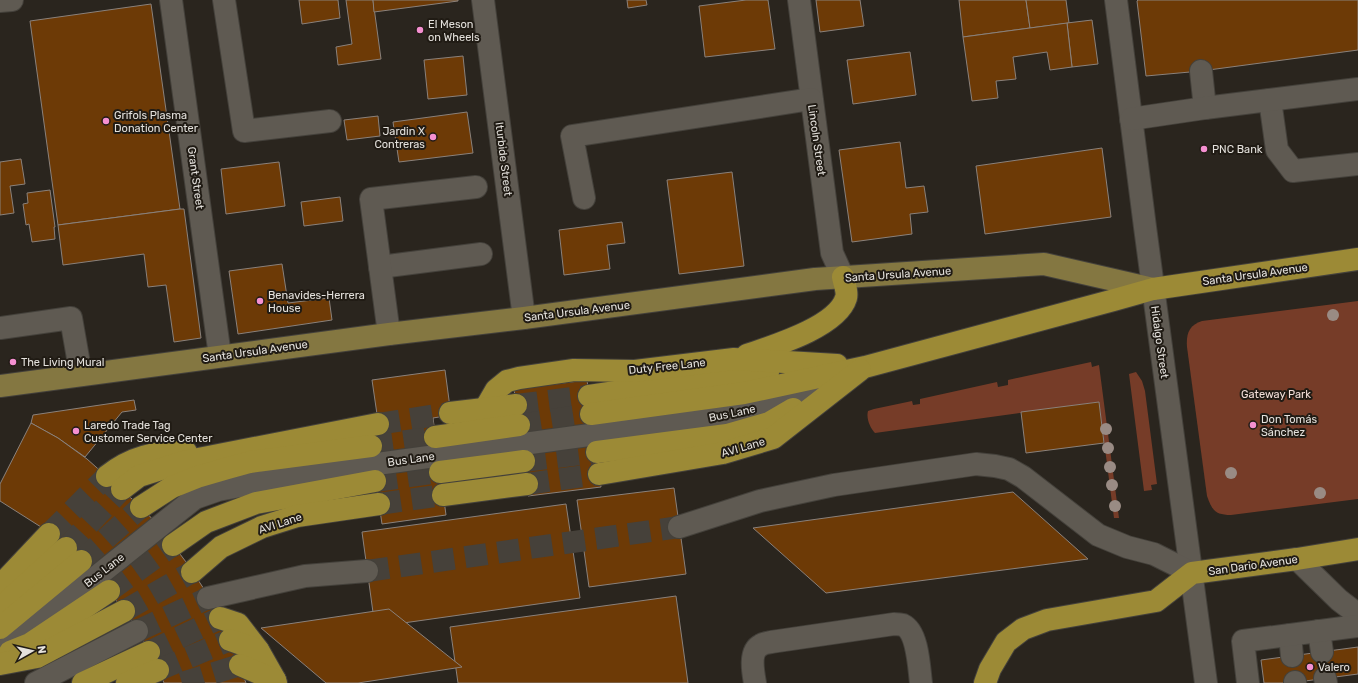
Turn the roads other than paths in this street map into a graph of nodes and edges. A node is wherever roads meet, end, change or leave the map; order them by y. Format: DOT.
graph roads {
  1 [pos="12,0"];
  2 [pos="171,0"];
  3 [pos="224,0"];
  4 [pos="483,0"];
  5 [pos="799,0"];
  6 [pos="1116,0"];
  7 [pos="0,1"];
  8 [pos="1201,71"];
  9 [pos="1358,89"];
  10 [pos="811,99"];
  11 [pos="1270,100"];
  12 [pos="1205,108"];
  13 [pos="1131,119"];
  14 [pos="330,121"];
  15 [pos="1358,164"];
  16 [pos="476,186"];
  17 [pos="584,198"];
  18 [pos="481,254"];
  19 [pos="1358,259"];
  20 [pos="380,267"];
  21 [pos="843,277"];
  22 [pos="1153,288"];
  23 [pos="524,318"];
  24 [pos="0,328"];
  25 [pos="389,334"];
  26 [pos="220,356"];
  27 [pos="734,359"];
  28 [pos="865,367"];
  29 [pos="81,375"];
  30 [pos="0,386"];
  31 [pos="590,405"];
  32 [pos="485,409"];
  33 [pos="450,413"];
  34 [pos="378,424"];
  35 [pos="435,437"];
  36 [pos="371,446"];
  37 [pos="597,452"];
  38 [pos="524,461"];
  39 [pos="440,472"];
  40 [pos="599,474"];
  41 [pos="375,481"];
  42 [pos="115,482"];
  43 [pos="527,484"];
  44 [pos="444,494"];
  45 [pos="379,504"];
  46 [pos="141,507"];
  47 [pos="679,527"];
  48 [pos="49,534"];
  49 [pos="173,544"];
  50 [pos="1358,549"];
  51 [pos="1297,559"];
  52 [pos="367,571"];
  53 [pos="192,572"];
  54 [pos="1192,573"];
  55 [pos="0,586"];
  56 [pos="109,591"];
  57 [pos="208,598"];
  58 [pos="0,608"];
  59 [pos="124,611"];
  60 [pos="220,618"];
  61 [pos="1358,621"];
  62 [pos="0,628"];
  63 [pos="137,631"];
  64 [pos="1319,631"];
  65 [pos="1290,635"];
  66 [pos="230,640"];
  67 [pos="0,645"];
  68 [pos="258,650"];
  69 [pos="1322,652"];
  70 [pos="0,655"];
  71 [pos="1292,656"];
  72 [pos="0,664"];
  73 [pos="240,665"];
  74 [pos="275,681"];
  75 [pos="36,683"];
  76 [pos="83,683"];
  77 [pos="127,683"];
  78 [pos="755,683"];
  79 [pos="921,683"];
  80 [pos="985,683"];
  81 [pos="1206,683"];
  82 [pos="1248,683"];
  1 -- 7 [label="street"];
  2 -- 26 [label="street, Grant Street"];
  3 -- 14 [label="street"];
  4 -- 23 [label="street, Iturbide Street"];
  5 -- 10 [label="street, Lincoln Street"];
  6 -- 13 [label="street, Hidalgo Street"];
  8 -- 12 [label="street"];
  9 -- 11 [label="street"];
  10 -- 17 [label="street"];
  10 -- 21 [label="street, Lincoln Street"];
  11 -- 12 [label="street"];
  11 -- 15 [label="street"];
  12 -- 13 [label="street"];
  13 -- 22 [label="street, Hidalgo Street"];
  16 -- 20 [label="street"];
  18 -- 20 [label="street"];
  19 -- 22 [label="highway, Santa Ursula Avenue"];
  20 -- 25 [label="street"];
  21 -- 22 [label="main road, Santa Ursula Avenue"];
  21 -- 23 [label="main road, Santa Ursula Avenue"];
  21 -- 27 [label="highway"];
  22 -- 28 [label="highway, Santa Ursula Avenue"];
  22 -- 54 [label="street, Hidalgo Street"];
  23 -- 25 [label="main road, Santa Ursula Avenue"];
  24 -- 29 [label="street"];
  25 -- 26 [label="main road, Santa Ursula Avenue"];
  26 -- 29 [label="main road, Santa Ursula Avenue"];
  27 -- 28 [label="highway, Duty Free Lane"];
  27 -- 32 [label="highway, Duty Free Lane"];
  28 -- 31 [label="highway"];
  28 -- 37 [label="highway"];
  28 -- 40 [label="highway, AVI Lane"];
  28 -- 67 [label="street, Bus Lane"];
  29 -- 30 [label="main road, Santa Ursula Avenue"];
  32 -- 33 [label="highway"];
  32 -- 35 [label="highway"];
  34 -- 42 [label="highway"];
  36 -- 46 [label="highway"];
  38 -- 39 [label="highway"];
  41 -- 49 [label="highway"];
  43 -- 44 [label="highway"];
  45 -- 53 [label="highway, AVI Lane"];
  47 -- 54 [label="street"];
  48 -- 55 [label="highway"];
  50 -- 51 [label="highway, San Dario Avenue"];
  51 -- 54 [label="highway, San Dario Avenue"];
  51 -- 61 [label="street"];
  52 -- 57 [label="street"];
  54 -- 80 [label="highway, San Dario Avenue"];
  54 -- 81 [label="street, Hidalgo Street"];
  56 -- 70 [label="highway"];
  58 -- 62 [label="highway"];
  59 -- 72 [label="highway"];
  60 -- 68 [label="highway"];
  61 -- 64 [label="street"];
  63 -- 75 [label="street"];
  64 -- 65 [label="street"];
  64 -- 69 [label="street"];
  65 -- 71 [label="street"];
  65 -- 82 [label="street"];
  66 -- 68 [label="highway"];
  68 -- 74 [label="highway"];
  73 -- 74 [label="highway"];
  76 -- 77 [label="highway"];
  78 -- 79 [label="street"];
}
